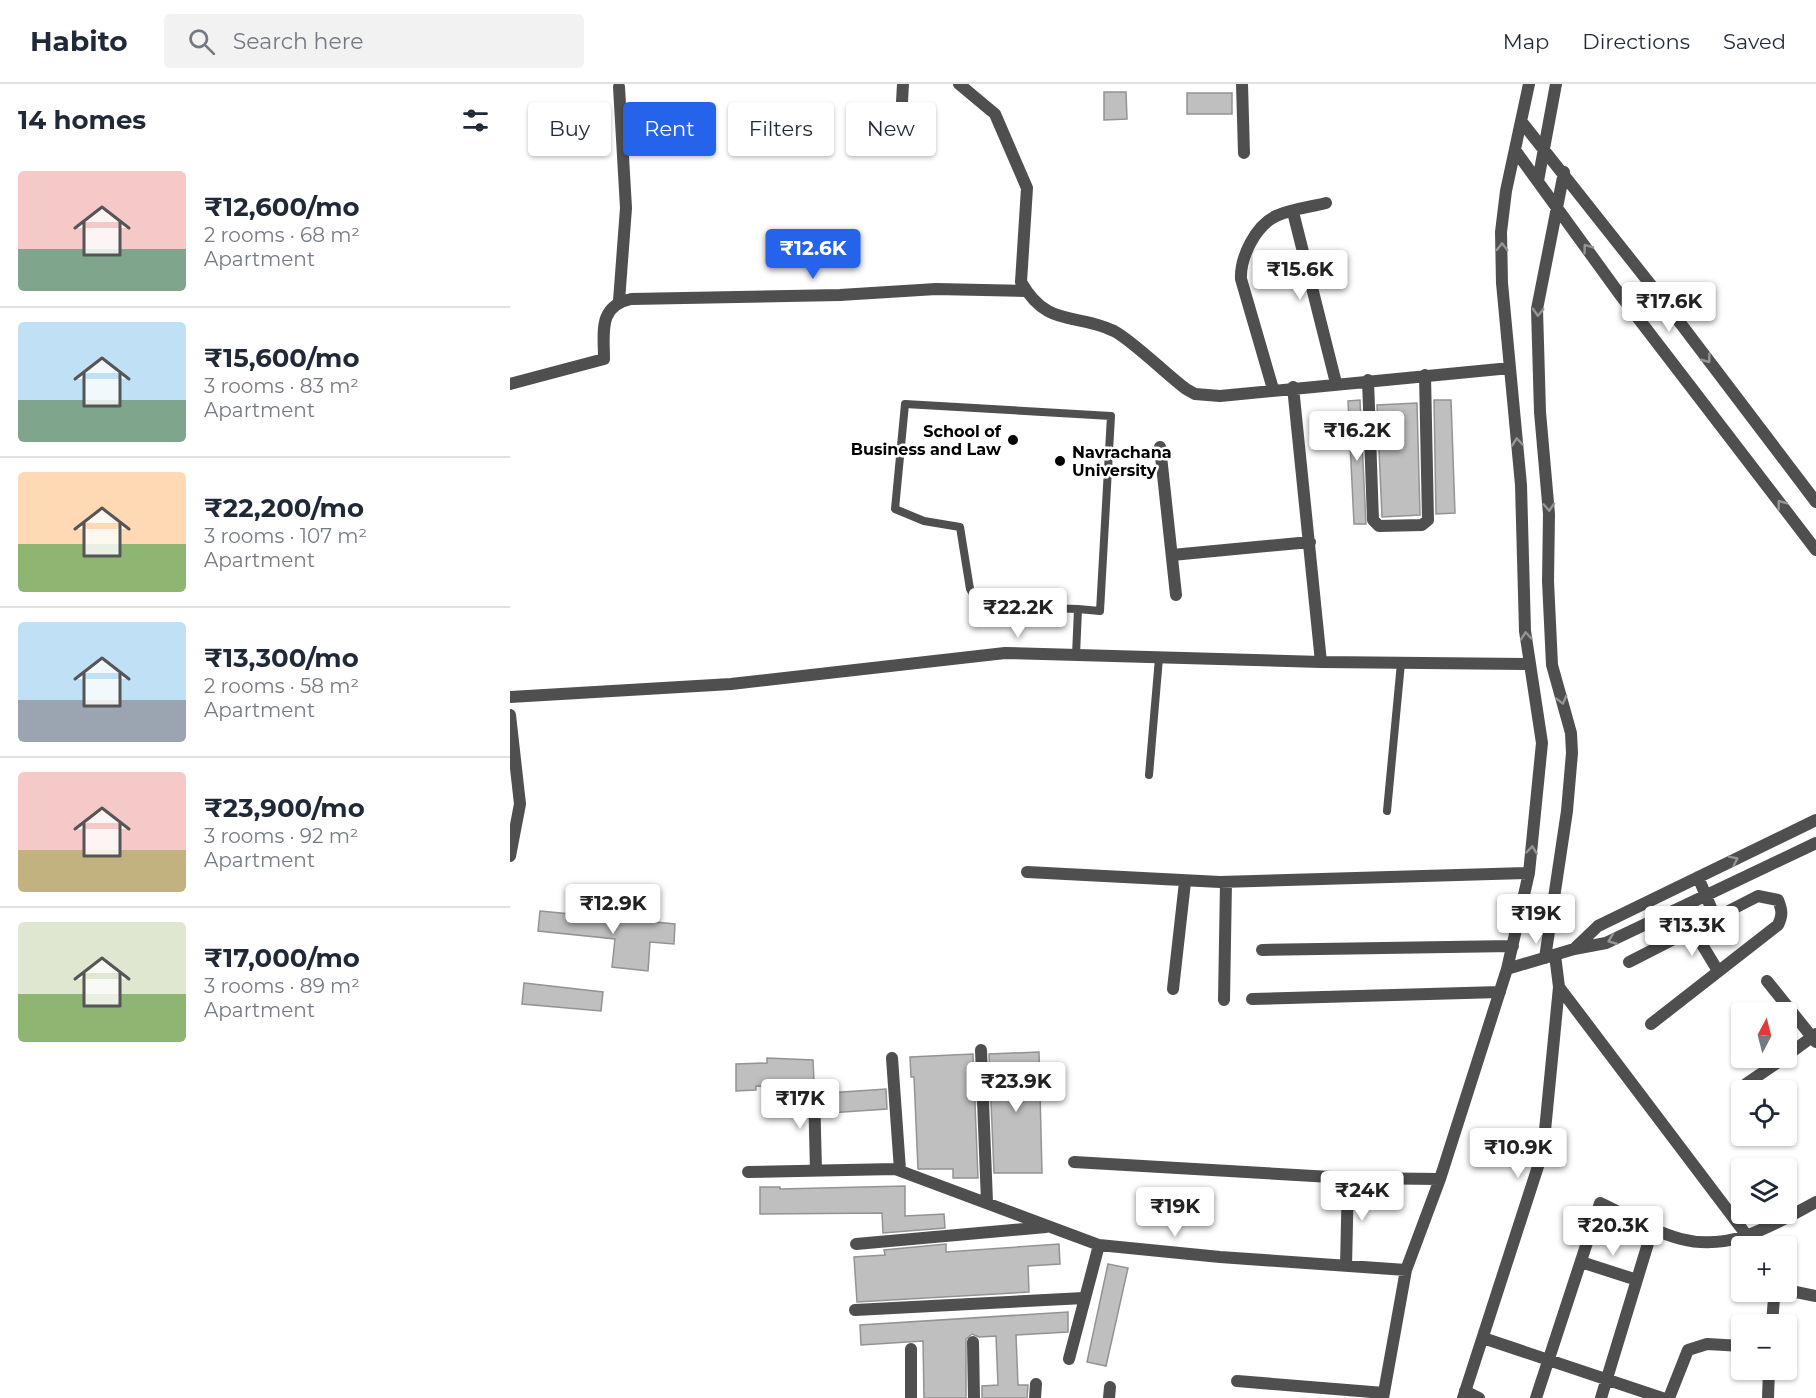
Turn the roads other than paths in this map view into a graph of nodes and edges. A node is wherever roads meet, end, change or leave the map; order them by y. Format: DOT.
graph roads {
  1 [pos="903,84"];
  2 [pos="959,84"];
  3 [pos="1242,84"];
  4 [pos="1529,84"];
  5 [pos="1556,84"];
  6 [pos="618,87"];
  7 [pos="902,102"];
  8 [pos="1524,123"];
  9 [pos="1540,143"];
  10 [pos="1517,152"];
  11 [pos="1244,153"];
  12 [pos="1564,172"];
  13 [pos="1538,181"];
  14 [pos="1326,202"];
  15 [pos="1557,206"];
  16 [pos="1293,212"];
  17 [pos="1026,291"];
  18 [pos="619,301"];
  19 [pos="1510,368"];
  20 [pos="1425,375"];
  21 [pos="1368,380"];
  22 [pos="1336,383"];
  23 [pos="510,384"];
  24 [pos="1293,387"];
  25 [pos="1273,389"];
  26 [pos="1160,447"];
  27 [pos="1816,502"];
  28 [pos="1310,542"];
  29 [pos="1816,550"];
  30 [pos="1172,555"];
  31 [pos="1176,595"];
  32 [pos="1078,609"];
  33 [pos="1076,655"];
  34 [pos="1159,658"];
  35 [pos="1321,662"];
  36 [pos="1401,663"];
  37 [pos="1528,664"];
  38 [pos="510,697"];
  39 [pos="510,716"];
  40 [pos="513,762"];
  41 [pos="1149,775"];
  42 [pos="1387,811"];
  43 [pos="1816,819"];
  44 [pos="1816,843"];
  45 [pos="510,856"];
  46 [pos="1028,872"];
  47 [pos="1529,873"];
  48 [pos="1698,877"];
  49 [pos="1185,882"];
  50 [pos="1226,882"];
  51 [pos="1706,896"];
  52 [pos="1715,917"];
  53 [pos="1692,928"];
  54 [pos="1513,946"];
  55 [pos="1574,949"];
  56 [pos="1262,950"];
  57 [pos="1550,956"];
  58 [pos="1629,962"];
  59 [pos="1507,969"];
  60 [pos="1718,971"];
  61 [pos="1767,981"];
  62 [pos="1558,987"];
  63 [pos="1173,989"];
  64 [pos="1500,992"];
  65 [pos="1252,999"];
  66 [pos="1224,1000"];
  67 [pos="1651,1023"];
  68 [pos="1815,1038"];
  69 [pos="1797,1049"];
  70 [pos="981,1050"];
  71 [pos="892,1058"];
  72 [pos="1769,1068"];
  73 [pos="1752,1080"];
  74 [pos="814,1090"];
  75 [pos="1074,1162"];
  76 [pos="900,1170"];
  77 [pos="816,1171"];
  78 [pos="748,1172"];
  79 [pos="1348,1178"];
  80 [pos="1440,1179"];
  81 [pos="987,1202"];
  82 [pos="1815,1206"];
  83 [pos="1050,1227"];
  84 [pos="1653,1227"];
  85 [pos="1747,1236"];
  86 [pos="1750,1236"];
  87 [pos="1731,1241"];
  88 [pos="856,1244"];
  89 [pos="1099,1245"];
  90 [pos="1581,1262"];
  91 [pos="1346,1266"];
  92 [pos="1407,1270"];
  93 [pos="1637,1280"];
  94 [pos="1797,1292"];
  95 [pos="1816,1296"];
  96 [pos="1084,1298"];
  97 [pos="855,1310"];
  98 [pos="1483,1338"];
  99 [pos="973,1342"];
  100 [pos="1731,1345"];
  101 [pos="911,1349"];
  102 [pos="1069,1359"];
  103 [pos="1548,1362"];
  104 [pos="1606,1380"];
  105 [pos="1769,1380"];
  106 [pos="1237,1381"];
  107 [pos="1036,1384"];
  108 [pos="1383,1395"];
  109 [pos="1464,1395"];
  110 [pos="911,1398"];
  111 [pos="974,1398"];
  112 [pos="1035,1398"];
  113 [pos="1479,1398"];
  114 [pos="1536,1398"];
  115 [pos="1601,1398"];
  116 [pos="1662,1398"];
  117 [pos="1668,1398"];
  118 [pos="1768,1398"];
  1 -- 7 [label="street"];
  2 -- 17 [label="street"];
  3 -- 11 [label="street"];
  4 -- 8 [label="street"];
  5 -- 9 [label="street"];
  6 -- 18 [label="street"];
  8 -- 9 [label="street"];
  8 -- 10 [label="street"];
  9 -- 12 [label="street"];
  9 -- 13 [label="street"];
  10 -- 13 [label="street"];
  19 -- 10 [label="street, one-way"];
  12 -- 15 [label="street"];
  12 -- 27 [label="street, one-way"];
  13 -- 15 [label="street"];
  14 -- 16 [label="street"];
  29 -- 15 [label="street, one-way"];
  15 -- 57 [label="street, one-way"];
  16 -- 22 [label="street"];
  16 -- 25 [label="street"];
  17 -- 18 [label="street"];
  17 -- 25 [label="street"];
  18 -- 23 [label="street"];
  19 -- 20 [label="street"];
  37 -- 19 [label="street, one-way"];
  20 -- 21 [label="street"];
  20 -- 21 [label="street"];
  21 -- 22 [label="street"];
  22 -- 24 [label="street"];
  24 -- 25 [label="street"];
  24 -- 28 [label="street"];
  26 -- 30 [label="street"];
  28 -- 30 [label="street"];
  28 -- 35 [label="street"];
  30 -- 31 [label="street"];
  32 -- 32 [label="lane"];
  32 -- 33 [label="lane"];
  33 -- 34 [label="street"];
  33 -- 38 [label="street"];
  34 -- 35 [label="street"];
  34 -- 41 [label="lane"];
  35 -- 36 [label="street"];
  36 -- 37 [label="street"];
  36 -- 42 [label="lane"];
  47 -- 37 [label="street, one-way"];
  39 -- 40 [label="street"];
  40 -- 45 [label="street"];
  48 -- 43 [label="street, one-way"];
  44 -- 51 [label="street"];
  46 -- 49 [label="street"];
  47 -- 50 [label="street"];
  47 -- 54 [label="street"];
  48 -- 51 [label="street"];
  48 -- 55 [label="street"];
  49 -- 50 [label="street"];
  49 -- 63 [label="street"];
  50 -- 66 [label="street"];
  51 -- 52 [label="street"];
  51 -- 55 [label="street, one-way"];
  52 -- 53 [label="street"];
  52 -- 60 [label="street"];
  53 -- 58 [label="street"];
  53 -- 60 [label="street"];
  54 -- 56 [label="street"];
  54 -- 59 [label="street"];
  55 -- 57 [label="street"];
  57 -- 59 [label="street"];
  57 -- 62 [label="street"];
  59 -- 64 [label="street"];
  60 -- 67 [label="street"];
  61 -- 68 [label="street"];
  62 -- 85 [label="street"];
  62 -- 98 [label="street"];
  64 -- 65 [label="street"];
  64 -- 80 [label="street"];
  68 -- 69 [label="street"];
  70 -- 81 [label="street"];
  71 -- 76 [label="street"];
  72 -- 73 [label="street"];
  74 -- 77 [label="street"];
  75 -- 79 [label="street"];
  76 -- 77 [label="street"];
  76 -- 81 [label="street"];
  77 -- 78 [label="street"];
  79 -- 80 [label="street"];
  79 -- 91 [label="street"];
  80 -- 92 [label="street"];
  81 -- 83 [label="street"];
  82 -- 86 [label="street"];
  83 -- 88 [label="street"];
  83 -- 89 [label="street"];
  84 -- 87 [label="street"];
  84 -- 90 [label="street"];
  84 -- 93 [label="street"];
  89 -- 91 [label="street"];
  89 -- 96 [label="street"];
  90 -- 93 [label="street"];
  90 -- 103 [label="street"];
  91 -- 92 [label="street"];
  92 -- 108 [label="street"];
  93 -- 104 [label="street"];
  94 -- 95 [label="street"];
  96 -- 97 [label="street"];
  96 -- 102 [label="street"];
  98 -- 103 [label="street"];
  98 -- 109 [label="street"];
  99 -- 111 [label="street"];
  100 -- 117 [label="street"];
  101 -- 110 [label="street"];
  103 -- 104 [label="street"];
  103 -- 114 [label="street"];
  104 -- 115 [label="street"];
  104 -- 116 [label="street"];
  105 -- 118 [label="street"];
  106 -- 108 [label="street"];
  107 -- 112 [label="street"];
  109 -- 113 [label="street"];
}
